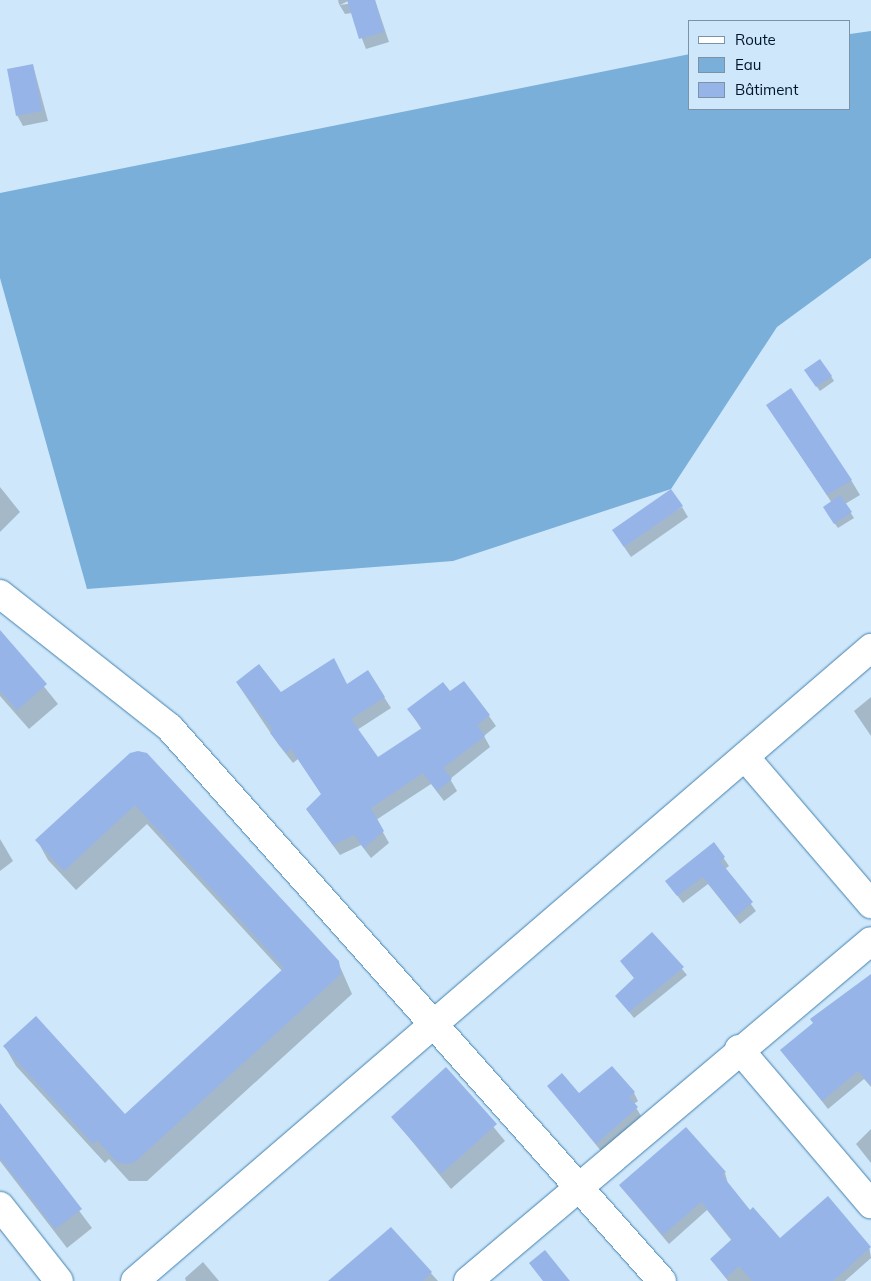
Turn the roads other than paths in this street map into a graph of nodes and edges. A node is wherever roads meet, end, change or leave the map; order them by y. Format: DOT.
graph roads {
  1 [pos="0,594"];
  2 [pos="871,648"];
  3 [pos="745,757"];
  4 [pos="871,904"];
  5 [pos="871,941"];
  6 [pos="437,1024"];
  7 [pos="739,1049"];
  8 [pos="580,1184"];
  9 [pos="871,1204"];
  10 [pos="0,1206"];
  11 [pos="58,1281"];
  12 [pos="135,1281"];
  13 [pos="468,1281"];
  14 [pos="662,1281"];
  1 -- 6 [label="street"];
  2 -- 3 [label="street"];
  3 -- 4 [label="street"];
  3 -- 6 [label="street"];
  5 -- 7 [label="street"];
  6 -- 8 [label="street"];
  6 -- 12 [label="street"];
  7 -- 8 [label="street"];
  7 -- 9 [label="street"];
  8 -- 13 [label="street"];
  8 -- 14 [label="street"];
  10 -- 11 [label="street"];
}
